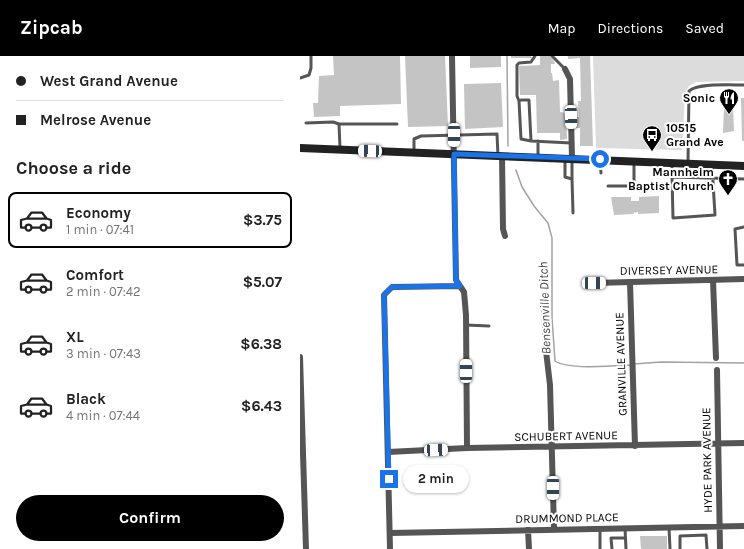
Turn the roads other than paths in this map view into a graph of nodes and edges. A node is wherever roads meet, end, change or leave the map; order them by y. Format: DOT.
graph roads {
  1 [pos="311,56"];
  2 [pos="452,56"];
  3 [pos="535,56"];
  4 [pos="552,56"];
  5 [pos="565,70"];
  6 [pos="300,78"];
  7 [pos="744,85"];
  8 [pos="519,101"];
  9 [pos="306,123"];
  10 [pos="339,124"];
  11 [pos="397,124"];
  12 [pos="454,135"];
  13 [pos="531,141"];
  14 [pos="538,141"];
  15 [pos="572,143"];
  16 [pos="300,148"];
  17 [pos="341,150"];
  18 [pos="414,153"];
  19 [pos="454,154"];
  20 [pos="500,156"];
  21 [pos="538,157"];
  22 [pos="568,158"];
  23 [pos="600,159"];
  24 [pos="634,161"];
  25 [pos="672,162"];
  26 [pos="687,163"];
  27 [pos="712,164"];
  28 [pos="744,166"];
  29 [pos="601,173"];
  30 [pos="672,177"];
  31 [pos="686,177"];
  32 [pos="712,178"];
  33 [pos="572,179"];
  34 [pos="744,179"];
  35 [pos="662,185"];
  36 [pos="608,186"];
  37 [pos="634,186"];
  38 [pos="573,213"];
  39 [pos="744,227"];
  40 [pos="505,236"];
  41 [pos="744,265"];
  42 [pos="744,279"];
  43 [pos="713,280"];
  44 [pos="630,282"];
  45 [pos="594,283"];
  46 [pos="460,286"];
  47 [pos="544,304"];
  48 [pos="466,325"];
  49 [pos="489,326"];
  50 [pos="300,357"];
  51 [pos="716,358"];
  52 [pos="717,370"];
  53 [pos="718,443"];
  54 [pos="744,443"];
  55 [pos="635,446"];
  56 [pos="553,447"];
  57 [pos="467,448"];
  58 [pos="388,452"];
  59 [pos="302,481"];
  60 [pos="302,512"];
  61 [pos="744,526"];
  62 [pos="669,527"];
  63 [pos="719,527"];
  64 [pos="600,528"];
  65 [pos="625,528"];
  66 [pos="554,529"];
  67 [pos="528,530"];
  68 [pos="390,533"];
  69 [pos="625,538"];
  70 [pos="306,549"];
  71 [pos="390,549"];
  72 [pos="529,549"];
  73 [pos="600,549"];
  74 [pos="612,549"];
  75 [pos="626,549"];
  76 [pos="670,549"];
  77 [pos="680,549"];
  78 [pos="707,549"];
  79 [pos="720,549"];
  1 -- 6 [label="lane"];
  2 -- 12 [label="street"];
  3 -- 8 [label="lane"];
  4 -- 5 [label="lane"];
  5 -- 15 [label="street"];
  7 -- 26 [label="lane"];
  8 -- 13 [label="lane"];
  8 -- 13 [label="lane"];
  9 -- 10 [label="lane"];
  10 -- 11 [label="lane"];
  10 -- 17 [label="lane"];
  12 -- 18 [label="lane"];
  12 -- 19 [label="street"];
  12 -- 20 [label="lane"];
  13 -- 14 [label="lane"];
  14 -- 15 [label="lane"];
  14 -- 21 [label="lane"];
  15 -- 22 [label="street"];
  16 -- 17 [label="main road"];
  17 -- 18 [label="main road"];
  18 -- 19 [label="main road"];
  19 -- 20 [label="main road"];
  19 -- 46 [label="street"];
  20 -- 21 [label="main road"];
  20 -- 40 [label="street"];
  21 -- 22 [label="main road"];
  22 -- 23 [label="main road"];
  22 -- 33 [label="lane"];
  22 -- 33 [label="lane"];
  23 -- 24 [label="main road"];
  23 -- 29 [label="lane"];
  24 -- 25 [label="main road"];
  24 -- 37 [label="lane"];
  25 -- 26 [label="main road"];
  25 -- 30 [label="lane"];
  26 -- 27 [label="main road"];
  26 -- 31 [label="lane"];
  27 -- 28 [label="main road"];
  27 -- 32 [label="lane"];
  30 -- 31 [label="lane"];
  30 -- 32 [label="lane"];
  31 -- 32 [label="lane"];
  32 -- 34 [label="lane"];
  33 -- 38 [label="lane"];
  35 -- 37 [label="lane"];
  36 -- 37 [label="lane"];
  39 -- 41 [label="lane"];
  42 -- 43 [label="street, DIVERSEY AVENUE"];
  43 -- 44 [label="street, DIVERSEY AVENUE"];
  43 -- 51 [label="street"];
  44 -- 45 [label="street, DIVERSEY AVENUE"];
  44 -- 55 [label="street, GRANVILLE AVENUE"];
  46 -- 48 [label="street"];
  46 -- 58 [label="street"];
  47 -- 56 [label="street"];
  48 -- 49 [label="lane"];
  48 -- 57 [label="street"];
  50 -- 59 [label="street"];
  52 -- 53 [label="street, HYDE PARK AVENUE"];
  53 -- 54 [label="street, SCHUBERT AVENUE"];
  53 -- 55 [label="street, SCHUBERT AVENUE"];
  53 -- 63 [label="street, HYDE PARK AVENUE"];
  55 -- 56 [label="street, SCHUBERT AVENUE"];
  56 -- 57 [label="street, SCHUBERT AVENUE"];
  56 -- 66 [label="street"];
  57 -- 58 [label="street, SCHUBERT AVENUE"];
  58 -- 68 [label="street"];
  59 -- 60 [label="street"];
  60 -- 70 [label="street"];
  61 -- 63 [label="street, DRUMMOND PLACE"];
  62 -- 63 [label="street, DRUMMOND PLACE"];
  62 -- 65 [label="street, DRUMMOND PLACE"];
  62 -- 76 [label="lane"];
  63 -- 79 [label="street, HYDE PARK AVENUE"];
  64 -- 65 [label="street, DRUMMOND PLACE"];
  64 -- 66 [label="street, DRUMMOND PLACE"];
  64 -- 73 [label="lane"];
  65 -- 69 [label="lane"];
  66 -- 67 [label="street, DRUMMOND PLACE"];
  67 -- 68 [label="street, DRUMMOND PLACE"];
  67 -- 72 [label="street"];
  68 -- 71 [label="street"];
  69 -- 74 [label="lane"];
  69 -- 75 [label="lane"];
  77 -- 78 [label="lane"];
}
